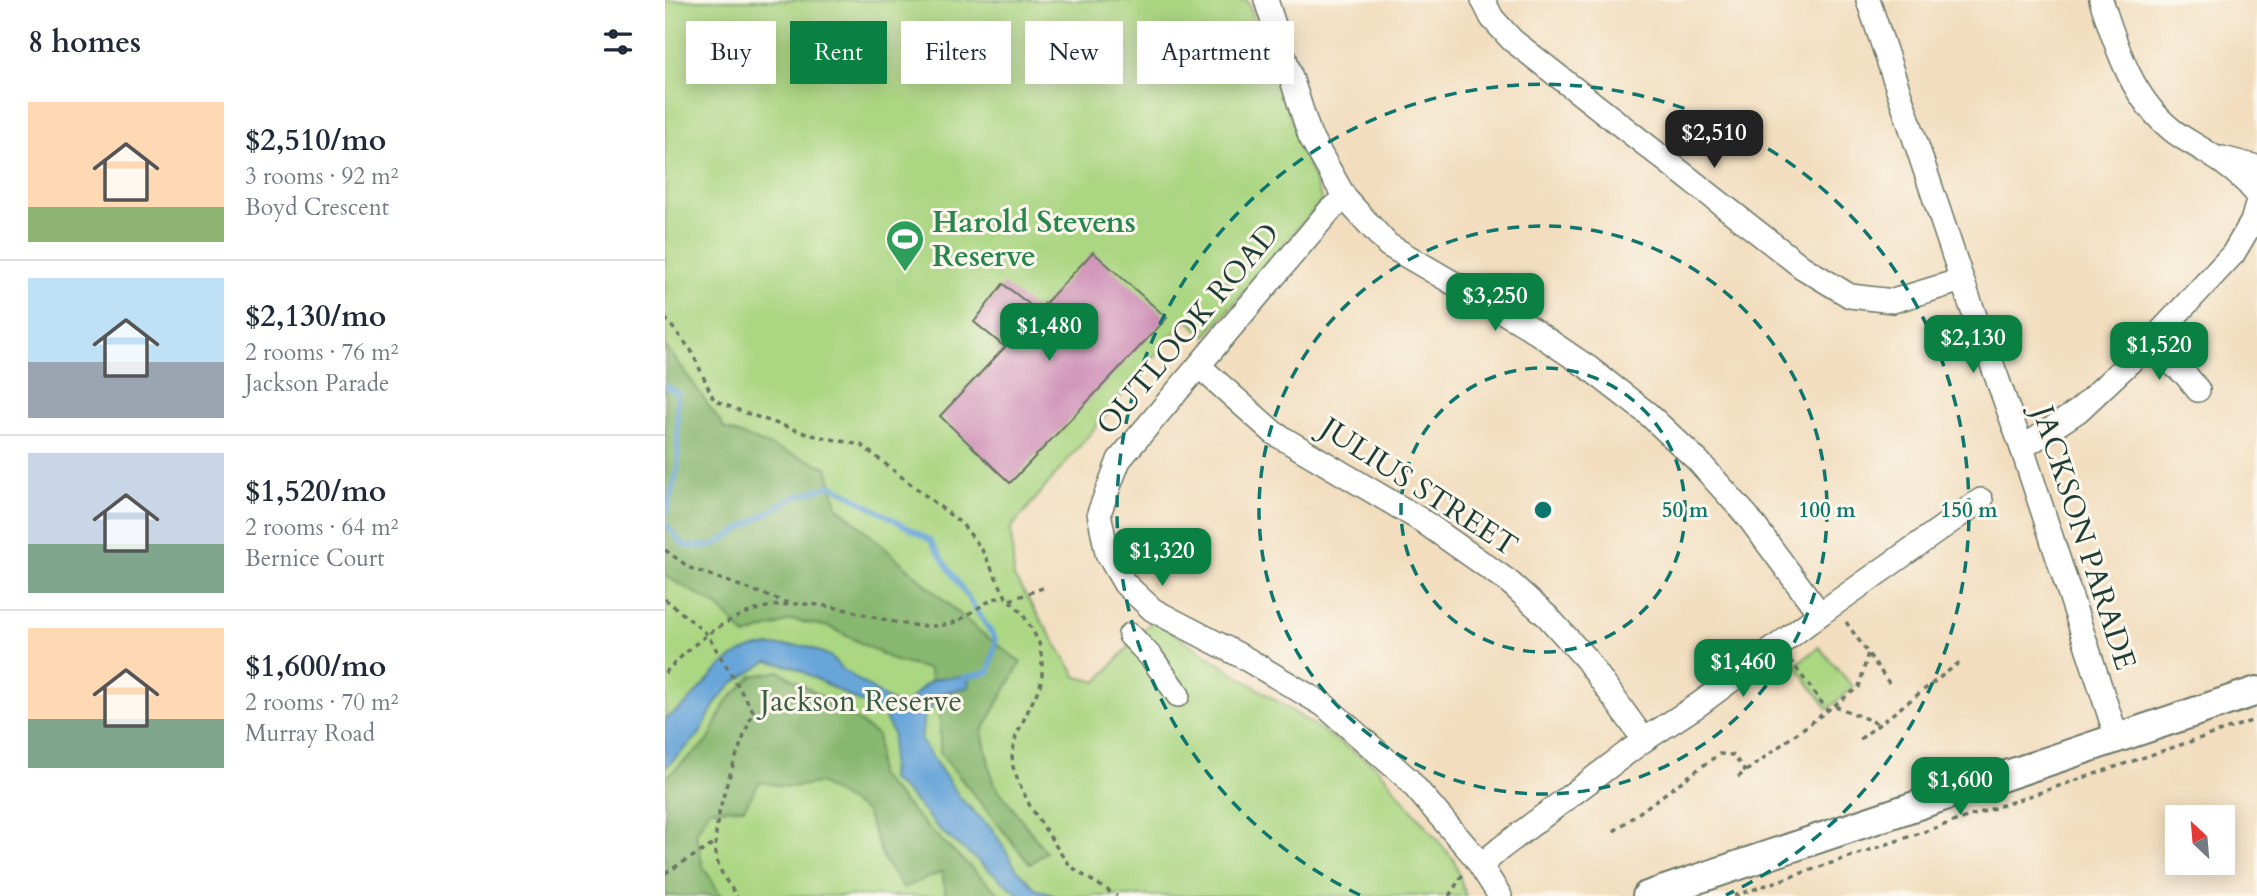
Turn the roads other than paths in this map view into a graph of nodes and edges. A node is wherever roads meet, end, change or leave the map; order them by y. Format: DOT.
graph roads {
  1 [pos="1266,0"];
  2 [pos="1483,0"];
  3 [pos="1867,0"];
  4 [pos="2101,0"];
  5 [pos="2213,155"];
  6 [pos="2257,166"];
  7 [pos="2257,194"];
  8 [pos="1345,198"];
  9 [pos="2257,204"];
  10 [pos="2257,237"];
  11 [pos="2233,254"];
  12 [pos="1962,280"];
  13 [pos="2148,345"];
  14 [pos="1199,366"];
  15 [pos="2198,390"];
  16 [pos="2022,448"];
  17 [pos="1980,500"];
  18 [pos="1827,609"];
  19 [pos="1130,635"];
  20 [pos="2257,691"];
  21 [pos="1178,695"];
  22 [pos="2117,738"];
  23 [pos="1644,740"];
  24 [pos="1484,870"];
  25 [pos="1500,896"];
  26 [pos="1517,896"];
  27 [pos="1647,896"];
  1 -- 8 [label="street"];
  2 -- 12 [label="street"];
  3 -- 12 [label="street, JACKSON PARADE"];
  4 -- 5 [label="street"];
  5 -- 6 [label="street"];
  5 -- 7 [label="street"];
  8 -- 14 [label="street, OUTLOOK ROAD"];
  8 -- 18 [label="street"];
  9 -- 11 [label="street"];
  10 -- 11 [label="street"];
  11 -- 13 [label="street"];
  12 -- 16 [label="street, JACKSON PARADE"];
  13 -- 15 [label="street"];
  13 -- 16 [label="street"];
  14 -- 23 [label="street, JULIUS STREET"];
  14 -- 24 [label="street, OUTLOOK ROAD"];
  16 -- 22 [label="street, JACKSON PARADE"];
  17 -- 18 [label="street"];
  18 -- 23 [label="street"];
  19 -- 21 [label="street"];
  20 -- 22 [label="main road"];
  22 -- 27 [label="main road"];
  23 -- 24 [label="street"];
  24 -- 25 [label="street, OUTLOOK ROAD"];
  24 -- 26 [label="street, OUTLOOK ROAD"];
}
